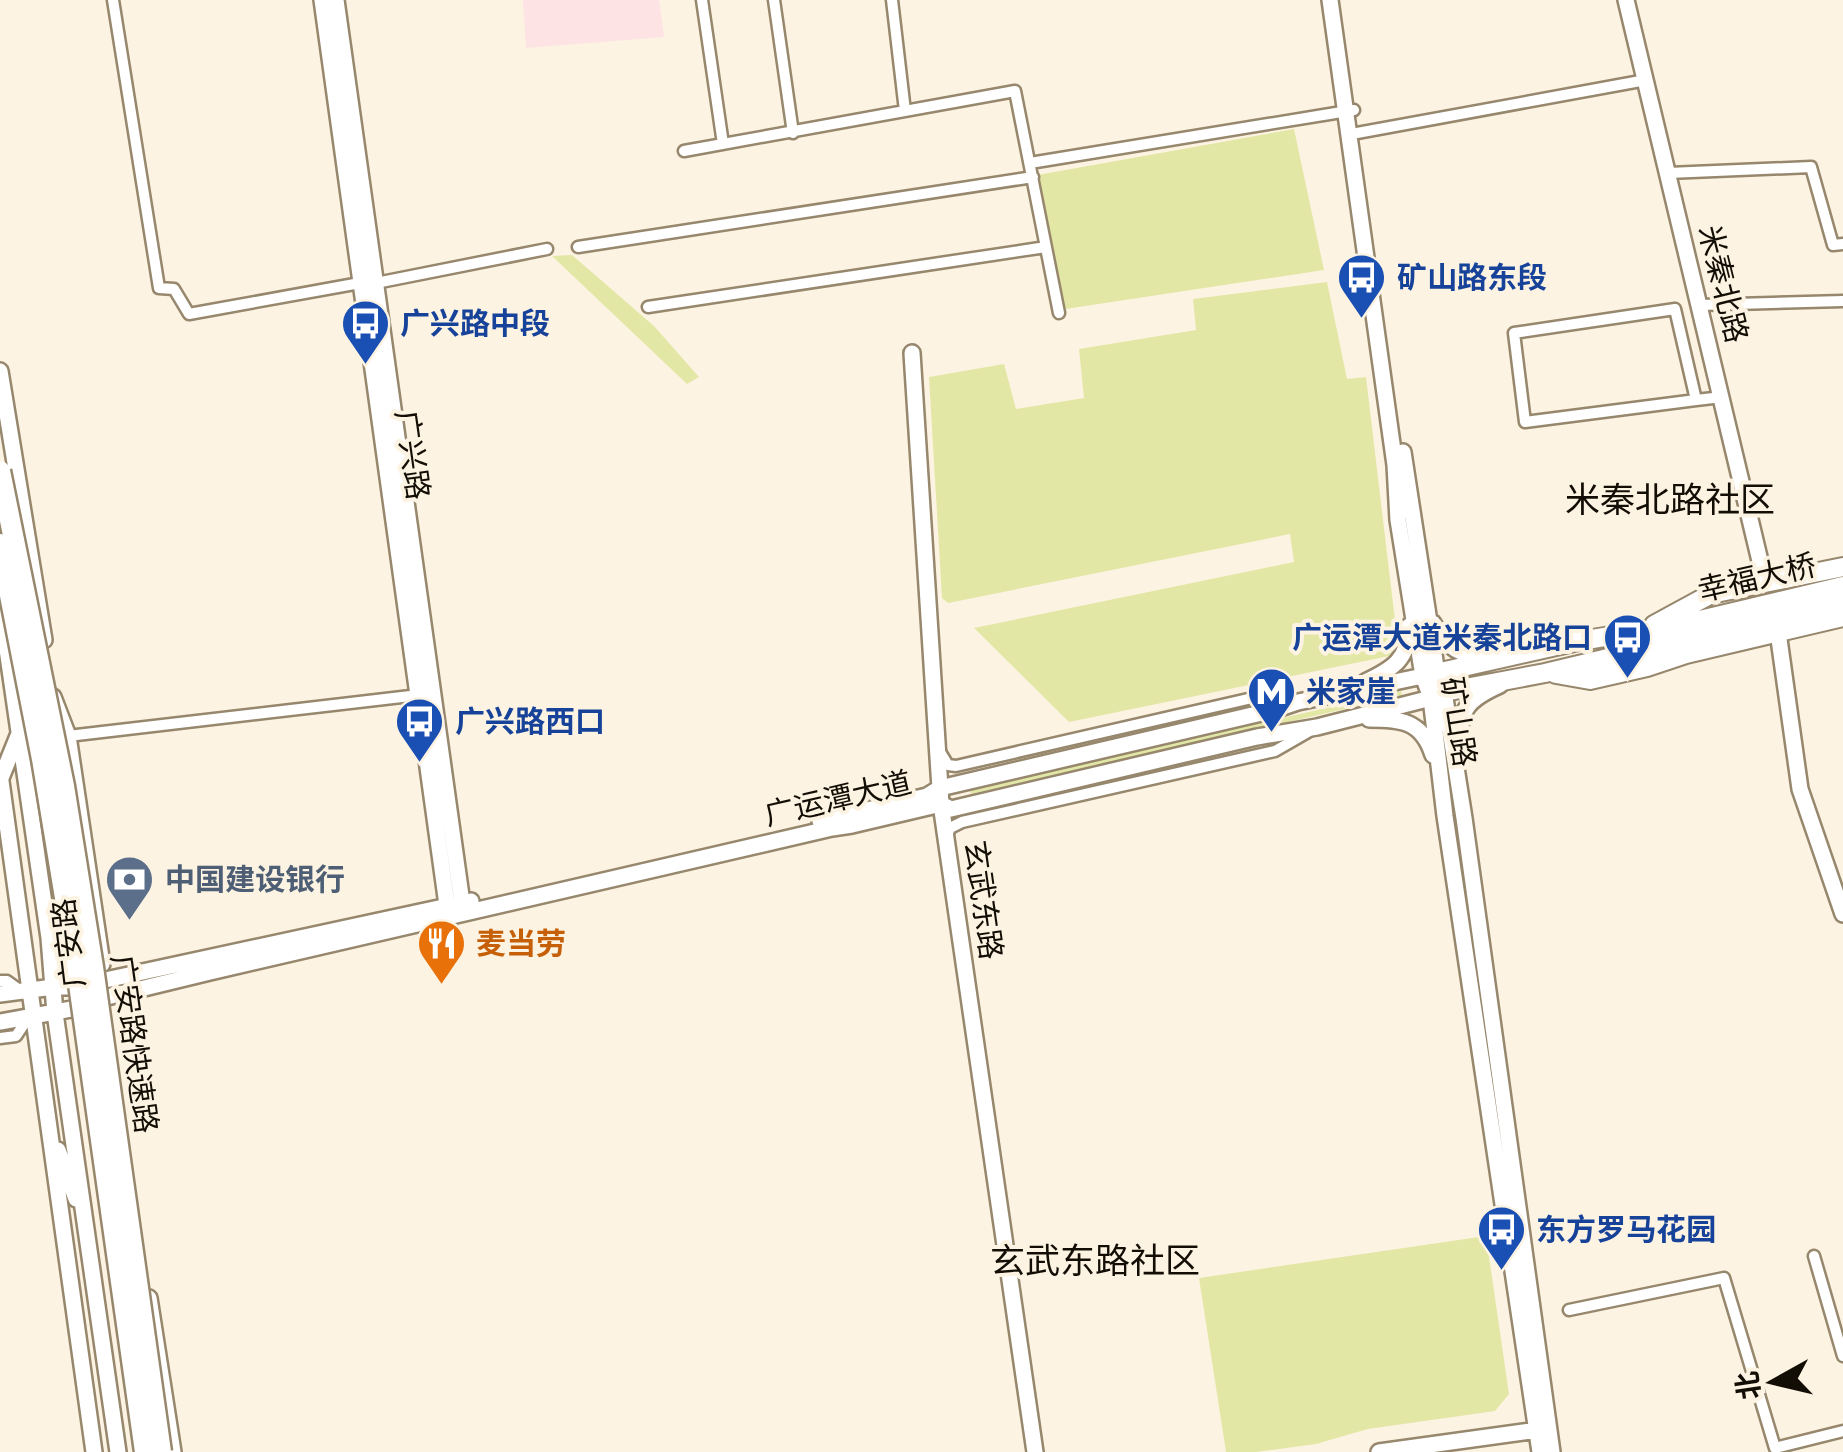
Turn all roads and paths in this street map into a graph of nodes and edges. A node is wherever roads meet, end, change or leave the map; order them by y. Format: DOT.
graph roads {
  1 [pos="113,0"];
  2 [pos="322,0"];
  3 [pos="336,0"];
  4 [pos="702,0"];
  5 [pos="774,0"];
  6 [pos="892,0"];
  7 [pos="1330,0"];
  8 [pos="1339,0"];
  9 [pos="1626,0"];
  10 [pos="1646,80"];
  11 [pos="906,110"];
  12 [pos="1350,110"];
  13 [pos="793,133"];
  14 [pos="1357,133"];
  15 [pos="723,144"];
  16 [pos="684,152"];
  17 [pos="1030,163"];
  18 [pos="1668,172"];
  19 [pos="1033,178"];
  20 [pos="1843,244"];
  21 [pos="578,247"];
  22 [pos="1046,247"];
  23 [pos="546,249"];
  24 [pos="368,283"];
  25 [pos="1843,301"];
  26 [pos="1700,305"];
  27 [pos="648,308"];
  28 [pos="1059,313"];
  29 [pos="912,352"];
  30 [pos="0,371"];
  31 [pos="1722,397"];
  32 [pos="1696,400"];
  33 [pos="0,471"];
  34 [pos="0,518"];
  35 [pos="0,544"];
  36 [pos="1843,567"];
  37 [pos="1766,582"];
  38 [pos="1843,586"];
  39 [pos="1408,592"];
  40 [pos="0,602"];
  41 [pos="1843,602"];
  42 [pos="1426,603"];
  43 [pos="1843,617"];
  44 [pos="1644,631"];
  45 [pos="1685,631"];
  46 [pos="1778,632"];
  47 [pos="1504,658"];
  48 [pos="1545,672"];
  49 [pos="1430,675"];
  50 [pos="1520,678"];
  51 [pos="1340,693"];
  52 [pos="419,694"];
  53 [pos="1437,695"];
  54 [pos="1298,702"];
  55 [pos="1350,719"];
  56 [pos="1317,727"];
  57 [pos="19,732"];
  58 [pos="68,736"];
  59 [pos="936,738"];
  60 [pos="1047,745"];
  61 [pos="1092,752"];
  62 [pos="0,776"];
  63 [pos="1440,781"];
  64 [pos="1459,786"];
  65 [pos="940,796"];
  66 [pos="947,844"];
  67 [pos="452,910"];
  68 [pos="1843,914"];
  69 [pos="105,980"];
  70 [pos="0,982"];
  71 [pos="53,987"];
  72 [pos="73,987"];
  73 [pos="27,991"];
  74 [pos="0,994"];
  75 [pos="104,998"];
  76 [pos="77,1008"];
  77 [pos="56,1013"];
  78 [pos="30,1018"];
  79 [pos="0,1022"];
  80 [pos="0,1038"];
  81 [pos="48,1123"];
  82 [pos="86,1226"];
  83 [pos="1814,1256"];
  84 [pos="1568,1310"];
  85 [pos="1843,1356"];
  86 [pos="1542,1430"];
  87 [pos="1843,1431"];
  88 [pos="1546,1451"];
  89 [pos="94,1452"];
  90 [pos="118,1452"];
  91 [pos="146,1452"];
  92 [pos="161,1452"];
  93 [pos="173,1452"];
  94 [pos="1035,1452"];
  95 [pos="1380,1452"];
  1 -- 24 [label="street"];
  2 -- 24 [label="main road, 广兴路"];
  3 -- 24 [label="main road, 广兴路"];
  4 -- 15 [label="street"];
  5 -- 13 [label="street"];
  6 -- 11 [label="street"];
  7 -- 12 [label="main road, 矿山路"];
  8 -- 12 [label="main road, 矿山路"];
  9 -- 10 [label="main road, 米秦北路"];
  10 -- 14 [label="street"];
  10 -- 18 [label="main road, 米秦北路"];
  11 -- 13 [label="street"];
  11 -- 17 [label="street"];
  12 -- 14 [label="main road, 矿山路"];
  12 -- 17 [label="street"];
  12 -- 39 [label="main road, 矿山路"];
  13 -- 15 [label="street"];
  14 -- 42 [label="main road, 矿山路"];
  15 -- 16 [label="street"];
  17 -- 19 [label="street"];
  18 -- 20 [label="street"];
  18 -- 26 [label="main road, 米秦北路"];
  19 -- 21 [label="street"];
  19 -- 22 [label="street"];
  22 -- 27 [label="street"];
  22 -- 28 [label="street"];
  23 -- 24 [label="street"];
  24 -- 52 [label="main road, 广兴路"];
  24 -- 67 [label="main road, 广兴路"];
  25 -- 26 [label="street"];
  26 -- 31 [label="main road, 米秦北路"];
  29 -- 59 [label="main road, 玄武东路"];
  30 -- 58 [label="main road, 广安路"];
  31 -- 32 [label="street"];
  31 -- 37 [label="main road, 米秦北路"];
  32 -- 32 [label="street"];
  33 -- 92 [label="highway, 广安路快速路, bridge"];
  34 -- 72 [label="main road"];
  35 -- 91 [label="highway, 广安路快速路, bridge"];
  36 -- 37 [label="main road"];
  37 -- 44 [label="main road"];
  38 -- 45 [label="main road, 幸福大桥"];
  39 -- 49 [label="main road, 矿山路"];
  39 -- 51 [label="main road"];
  40 -- 57 [label="main road"];
  41 -- 45 [label="main road, 幸福大桥"];
  42 -- 47 [label="main road"];
  42 -- 49 [label="main road, 矿山路"];
  43 -- 46 [label="main road"];
  44 -- 45 [label="main road, 广运潭大道"];
  44 -- 47 [label="main road, 广运潭大道"];
  45 -- 48 [label="main road, 广运潭大道"];
  46 -- 48 [label="main road"];
  46 -- 68 [label="main road"];
  47 -- 49 [label="main road, 广运潭大道"];
  48 -- 50 [label="main road, 广运潭大道"];
  49 -- 51 [label="main road, 广运潭大道"];
  49 -- 53 [label="main road, 矿山路"];
  50 -- 53 [label="main road, 广运潭大道"];
  50 -- 64 [label="main road"];
  51 -- 54 [label="main road, 广运潭大道"];
  52 -- 58 [label="street"];
  52 -- 67 [label="main road, 广兴路"];
  53 -- 55 [label="main road, 广运潭大道"];
  53 -- 63 [label="main road, 矿山路"];
  53 -- 64 [label="main road, 矿山路"];
  54 -- 60 [label="street"];
  54 -- 61 [label="main road, 广运潭大道"];
  55 -- 56 [label="main road, 广运潭大道"];
  55 -- 63 [label="main road"];
  56 -- 65 [label="main road, 广运潭大道"];
  56 -- 66 [label="street"];
  57 -- 62 [label="main road"];
  57 -- 71 [label="main road"];
  58 -- 69 [label="main road, 广安路"];
  59 -- 60 [label="street"];
  59 -- 65 [label="main road, 玄武东路"];
  60 -- 61 [label="street"];
  61 -- 65 [label="main road, 广运潭大道"];
  62 -- 73 [label="main road, 广安路"];
  63 -- 86 [label="main road, 矿山路"];
  64 -- 86 [label="main road, 矿山路"];
  65 -- 66 [label="main road, 玄武东路"];
  65 -- 67 [label="main road, 广运潭大道"];
  66 -- 94 [label="main road, 玄武东路"];
  67 -- 69 [label="main road, 广运潭大道"];
  67 -- 75 [label="main road, 广运潭大道"];
  69 -- 72 [label="main road, 广运潭大道"];
  69 -- 75 [label="main road, 广安路"];
  70 -- 73 [label="street"];
  71 -- 72 [label="main road, 广运潭大道"];
  71 -- 73 [label="main road, 广运潭大道"];
  71 -- 77 [label="main road"];
  72 -- 76 [label="main road"];
  73 -- 74 [label="main road, 广运潭大道"];
  73 -- 78 [label="main road, 广安路"];
  75 -- 76 [label="main road, 广运潭大道"];
  75 -- 93 [label="main road, 广安路"];
  76 -- 77 [label="main road, 广运潭大道"];
  76 -- 91 [label="main road"];
  77 -- 78 [label="main road, 广运潭大道"];
  77 -- 82 [label="main road"];
  78 -- 79 [label="main road, 广运潭大道"];
  78 -- 80 [label="street"];
  78 -- 81 [label="main road, 广安路"];
  81 -- 82 [label="main road"];
  81 -- 89 [label="main road, 广安路"];
  82 -- 90 [label="main road"];
  83 -- 85 [label="street"];
  84 -- 87 [label="street"];
  86 -- 88 [label="main road, 矿山路"];
  86 -- 95 [label="main road"];
}
